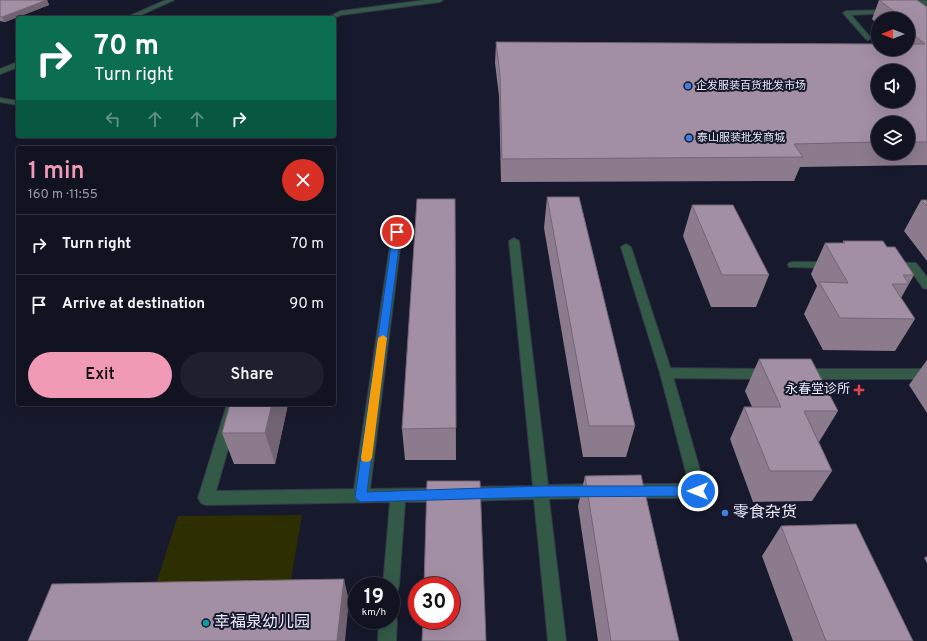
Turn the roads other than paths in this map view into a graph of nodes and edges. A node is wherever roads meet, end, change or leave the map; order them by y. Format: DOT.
graph roads {
  1 [pos="171,0"];
  2 [pos="440,0"];
  3 [pos="921,0"];
  4 [pos="927,4"];
  5 [pos="871,12"];
  6 [pos="133,16"];
  7 [pos="333,16"];
  8 [pos="868,38"];
  9 [pos="16,65"];
  10 [pos="0,72"];
  11 [pos="0,100"];
  12 [pos="16,103"];
  13 [pos="397,232"];
  14 [pos="514,241"];
  15 [pos="626,247"];
  16 [pos="793,265"];
  17 [pos="840,265"];
  18 [pos="880,265"];
  19 [pos="927,286"];
  20 [pos="666,373"];
  21 [pos="927,374"];
  22 [pos="233,406"];
  23 [pos="542,492"];
  24 [pos="398,496"];
  25 [pos="361,497"];
  26 [pos="392,577"];
  27 [pos="388,629"];
  28 [pos="387,641"];
  29 [pos="557,641"];
  1 -- 6 [label="street"];
  2 -- 7 [label="street"];
  3 -- 4 [label="street"];
  5 -- 8 [label="street"];
  9 -- 10 [label="street"];
  11 -- 12 [label="street"];
  13 -- 25 [label="street"];
  14 -- 23 [label="street"];
  15 -- 20 [label="street"];
  16 -- 17 [label="street"];
  18 -- 19 [label="street"];
  20 -- 21 [label="street"];
  20 -- 23 [label="street"];
  22 -- 25 [label="street"];
  23 -- 24 [label="street"];
  23 -- 29 [label="street"];
  24 -- 25 [label="street"];
  24 -- 26 [label="street"];
  27 -- 28 [label="street"];
}
